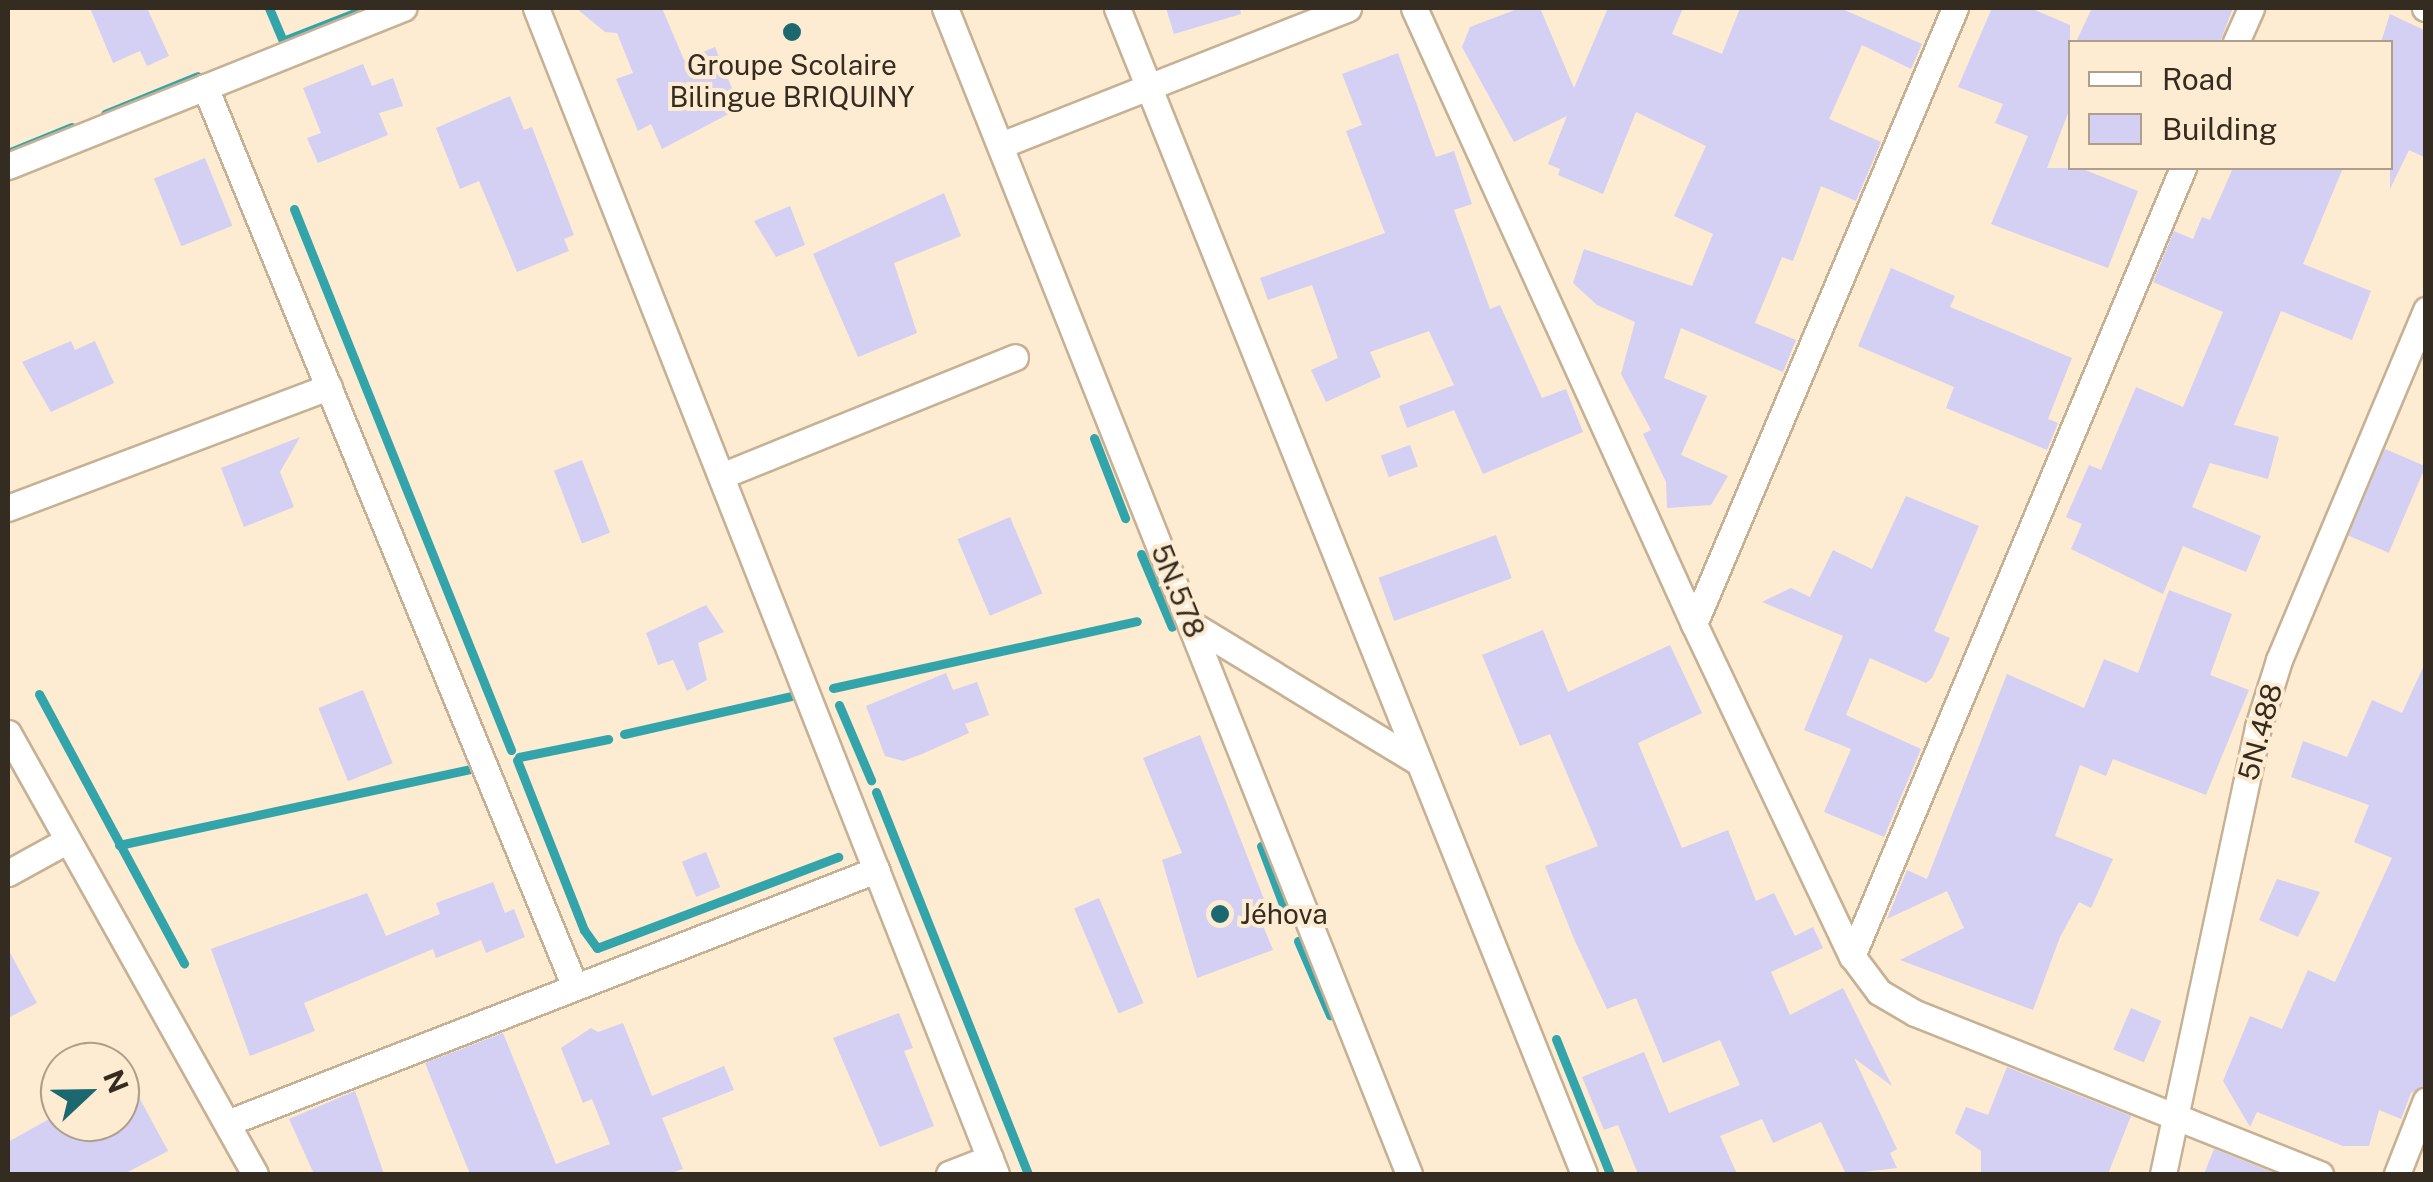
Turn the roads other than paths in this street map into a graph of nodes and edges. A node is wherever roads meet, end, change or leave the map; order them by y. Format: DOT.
graph roads {
  1 [pos="404,8"];
  2 [pos="536,8"];
  3 [pos="945,8"];
  4 [pos="1118,8"];
  5 [pos="1348,8"];
  6 [pos="1414,8"];
  7 [pos="1954,8"];
  8 [pos="2251,8"];
  9 [pos="2237,40"];
  10 [pos="1152,85"];
  11 [pos="206,87"];
  12 [pos="1001,145"];
  13 [pos="8,166"];
  14 [pos="2183,170"];
  15 [pos="2426,310"];
  16 [pos="1014,356"];
  17 [pos="329,387"];
  18 [pos="720,476"];
  19 [pos="8,508"];
  20 [pos="1191,624"];
  21 [pos="1694,624"];
  22 [pos="8,733"];
  23 [pos="1418,762"];
  24 [pos="68,840"];
  25 [pos="876,870"];
  26 [pos="8,873"];
  27 [pos="1852,956"];
  28 [pos="575,987"];
  29 [pos="2426,1100"];
  30 [pos="2174,1119"];
  31 [pos="227,1122"];
  32 [pos="993,1166"];
  33 [pos="256,1174"];
  34 [pos="949,1174"];
  35 [pos="1409,1174"];
  36 [pos="1584,1174"];
  37 [pos="2163,1174"];
  38 [pos="2320,1174"];
  39 [pos="2397,1174"];
  1 -- 11 [label="street"];
  2 -- 18 [label="street"];
  3 -- 12 [label="street, 5N.578"];
  4 -- 10 [label="street"];
  5 -- 10 [label="street"];
  6 -- 21 [label="street"];
  7 -- 21 [label="street"];
  8 -- 9 [label="street"];
  10 -- 12 [label="street"];
  10 -- 23 [label="street"];
  11 -- 13 [label="street"];
  11 -- 17 [label="street"];
  12 -- 20 [label="street, 5N.578"];
  14 -- 27 [label="street"];
  15 -- 30 [label="street, 5N.488"];
  16 -- 18 [label="street"];
  17 -- 19 [label="street"];
  17 -- 28 [label="street"];
  18 -- 25 [label="street"];
  20 -- 23 [label="street"];
  20 -- 35 [label="street, 5N.578"];
  21 -- 27 [label="street"];
  22 -- 24 [label="street"];
  23 -- 36 [label="street"];
  24 -- 26 [label="street"];
  24 -- 31 [label="street"];
  25 -- 28 [label="street"];
  25 -- 32 [label="street"];
  27 -- 30 [label="street"];
  28 -- 31 [label="street"];
  29 -- 39 [label="street"];
  30 -- 37 [label="street, 5N.488"];
  30 -- 38 [label="street"];
  31 -- 33 [label="street"];
  32 -- 34 [label="street"];
}
